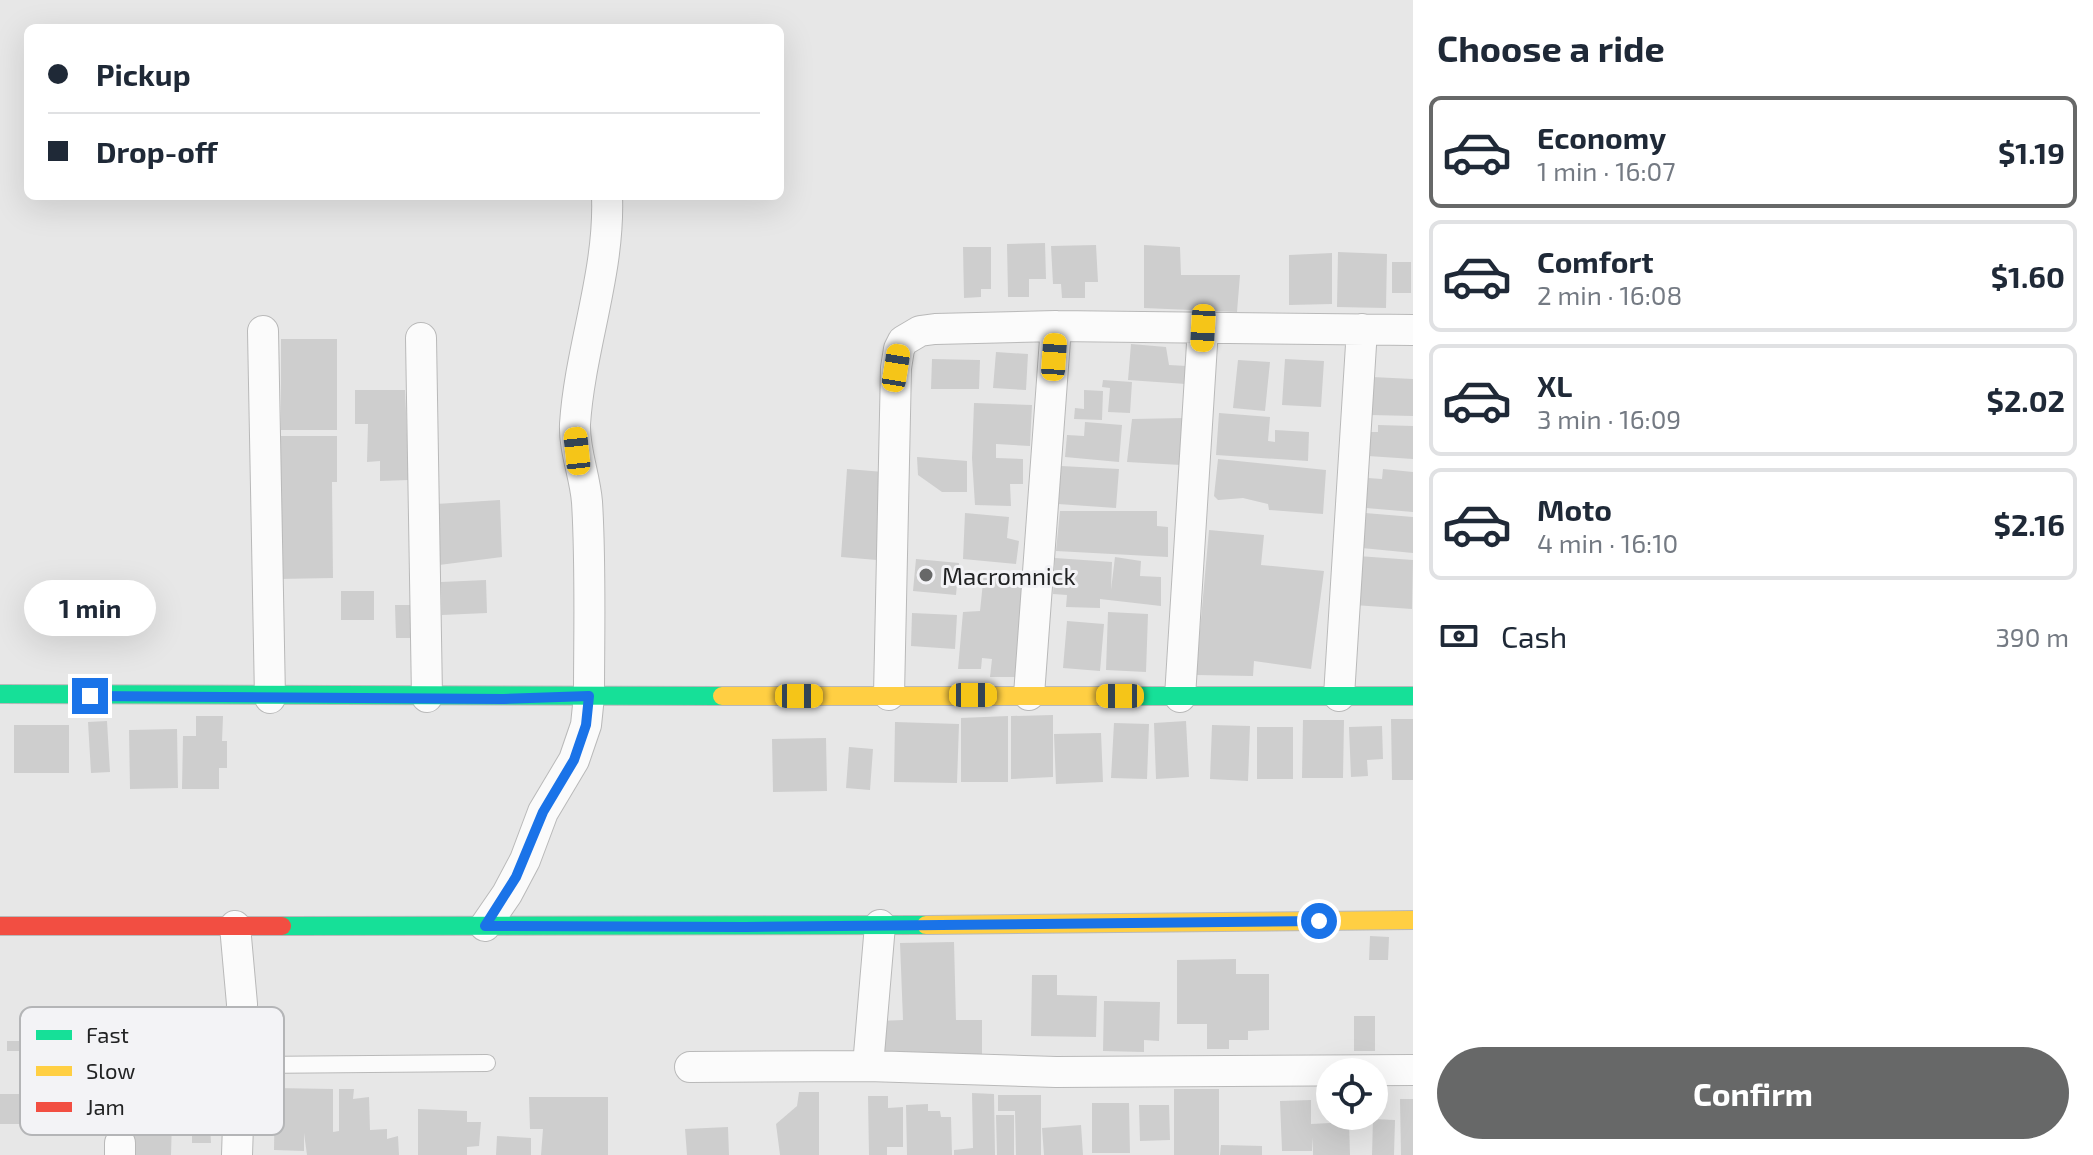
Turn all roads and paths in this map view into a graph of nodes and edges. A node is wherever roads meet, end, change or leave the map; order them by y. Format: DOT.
graph roads {
  1 [pos="607,200"];
  2 [pos="1056,326"];
  3 [pos="1203,328"];
  4 [pos="1362,329"];
  5 [pos="1413,330"];
  6 [pos="263,331"];
  7 [pos="421,338"];
  8 [pos="0,694"];
  9 [pos="889,695"];
  10 [pos="1029,695"];
  11 [pos="589,696"];
  12 [pos="1339,696"];
  13 [pos="1413,696"];
  14 [pos="427,697"];
  15 [pos="1180,697"];
  16 [pos="270,698"];
  17 [pos="1413,920"];
  18 [pos="880,925"];
  19 [pos="0,926"];
  20 [pos="235,926"];
  21 [pos="485,926"];
  22 [pos="242,1007"];
  23 [pos="487,1063"];
  24 [pos="284,1065"];
  25 [pos="868,1066"];
  26 [pos="690,1067"];
  27 [pos="1413,1070"];
  28 [pos="238,1135"];
  29 [pos="237,1155"];
  1 -- 11 [label="street"];
  2 -- 3 [label="street"];
  2 -- 9 [label="street"];
  2 -- 10 [label="street"];
  3 -- 4 [label="street"];
  3 -- 15 [label="street"];
  4 -- 5 [label="street"];
  4 -- 12 [label="street"];
  6 -- 16 [label="street"];
  7 -- 14 [label="street"];
  8 -- 16 [label="street"];
  9 -- 10 [label="street"];
  9 -- 11 [label="street"];
  10 -- 15 [label="street"];
  11 -- 14 [label="street"];
  11 -- 21 [label="street"];
  12 -- 13 [label="street"];
  12 -- 15 [label="street"];
  14 -- 16 [label="street"];
  17 -- 18 [label="street"];
  18 -- 21 [label="street"];
  18 -- 25 [label="street"];
  19 -- 20 [label="street"];
  20 -- 21 [label="street"];
  20 -- 22 [label="street"];
  23 -- 24 [label="lane"];
  25 -- 26 [label="street"];
  25 -- 27 [label="street"];
  28 -- 29 [label="street"];
}
